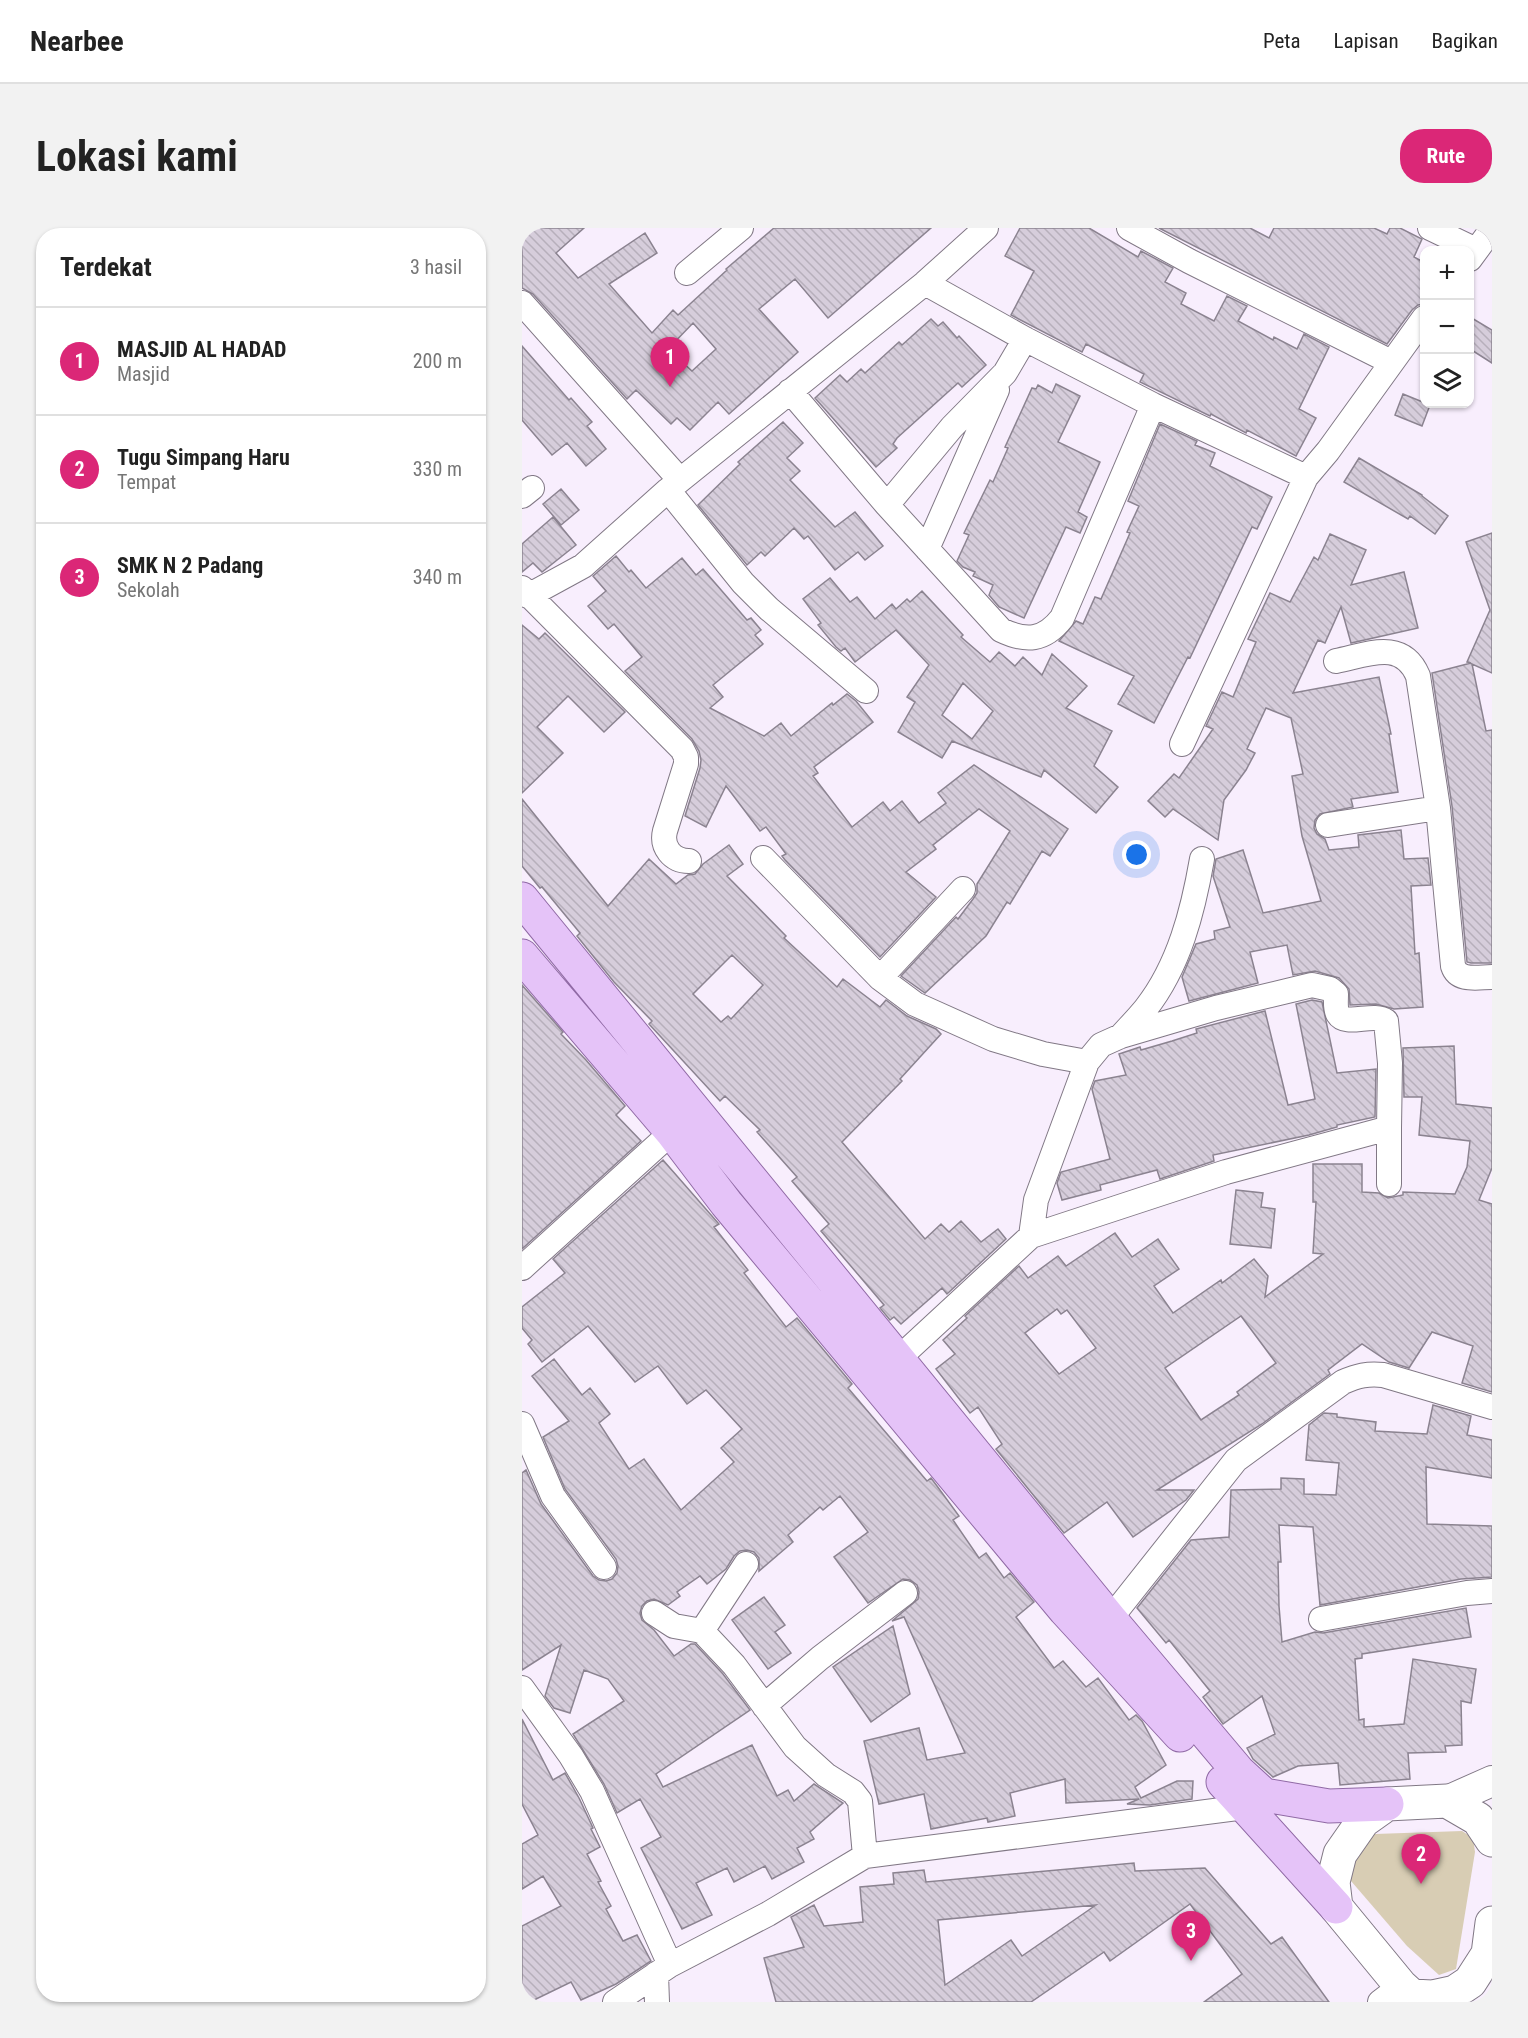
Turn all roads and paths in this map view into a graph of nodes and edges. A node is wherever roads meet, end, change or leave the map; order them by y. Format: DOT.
graph roads {
  1 [pos="741,228"];
  2 [pos="986,228"];
  3 [pos="1129,228"];
  4 [pos="1430,228"];
  5 [pos="1492,229"];
  6 [pos="1459,246"];
  7 [pos="1474,254"];
  8 [pos="687,273"];
  9 [pos="925,283"];
  10 [pos="522,303"];
  11 [pos="1420,324"];
  12 [pos="1025,339"];
  13 [pos="1391,362"];
  14 [pos="1005,373"];
  15 [pos="790,391"];
  16 [pos="1153,405"];
  17 [pos="1306,477"];
  18 [pos="674,485"];
  19 [pos="887,505"];
  20 [pos="927,549"];
  21 [pos="525,592"];
  22 [pos="1336,661"];
  23 [pos="866,691"];
  24 [pos="1182,744"];
  25 [pos="1438,808"];
  26 [pos="1328,825"];
  27 [pos="763,858"];
  28 [pos="1203,859"];
  29 [pos="688,861"];
  30 [pos="963,889"];
  31 [pos="522,899"];
  32 [pos="522,956"];
  33 [pos="1492,977"];
  34 [pos="880,978"];
  35 [pos="1121,1036"];
  36 [pos="1087,1062"];
  37 [pos="1389,1128"];
  38 [pos="672,1132"];
  39 [pos="754,1182"];
  40 [pos="1389,1184"];
  41 [pos="726,1203"];
  42 [pos="1031,1236"];
  43 [pos="522,1268"];
  44 [pos="899,1358"];
  45 [pos="1492,1407"];
  46 [pos="522,1424"];
  47 [pos="746,1564"];
  48 [pos="603,1567"];
  49 [pos="1492,1591"];
  50 [pos="905,1593"];
  51 [pos="654,1613"];
  52 [pos="1110,1619"];
  53 [pos="1322,1619"];
  54 [pos="702,1631"];
  55 [pos="522,1688"];
  56 [pos="764,1706"];
  57 [pos="1492,1780"];
  58 [pos="1254,1801"];
  59 [pos="1447,1801"];
  60 [pos="1388,1804"];
  61 [pos="1492,1840"];
  62 [pos="865,1856"];
  63 [pos="1336,1907"];
  64 [pos="1490,1943"];
  65 [pos="663,1970"];
  66 [pos="1403,1996"];
  67 [pos="615,2002"];
  68 [pos="657,2002"];
  69 [pos="1484,2002"];
  1 -- 8 [label="street"];
  2 -- 9 [label="street"];
  3 -- 13 [label="street"];
  4 -- 6 [label="street"];
  5 -- 7 [label="street"];
  9 -- 12 [label="street"];
  9 -- 15 [label="street"];
  10 -- 18 [label="street"];
  11 -- 13 [label="street"];
  12 -- 14 [label="street"];
  12 -- 16 [label="street"];
  13 -- 17 [label="street"];
  14 -- 19 [label="street"];
  14 -- 20 [label="street"];
  15 -- 18 [label="street"];
  15 -- 19 [label="street"];
  16 -- 17 [label="street"];
  16 -- 20 [label="street"];
  17 -- 24 [label="street"];
  18 -- 21 [label="street"];
  18 -- 23 [label="street"];
  19 -- 20 [label="street"];
  21 -- 29 [label="street"];
  22 -- 25 [label="street"];
  25 -- 26 [label="street"];
  25 -- 33 [label="street"];
  27 -- 34 [label="street"];
  28 -- 35 [label="street"];
  30 -- 34 [label="street"];
  31 -- 39 [label="main road"];
  32 -- 38 [label="main road"];
  34 -- 36 [label="street"];
  35 -- 36 [label="street"];
  35 -- 37 [label="street"];
  36 -- 42 [label="street"];
  37 -- 40 [label="street"];
  37 -- 42 [label="street"];
  38 -- 41 [label="main road"];
  38 -- 43 [label="street"];
  39 -- 41 [label="main road"];
  39 -- 44 [label="main road"];
  41 -- 58 [label="main road"];
  42 -- 44 [label="street"];
  44 -- 52 [label="main road"];
  45 -- 52 [label="street"];
  46 -- 48 [label="street"];
  47 -- 54 [label="street"];
  49 -- 53 [label="street"];
  50 -- 56 [label="street"];
  51 -- 54 [label="street"];
  52 -- 58 [label="main road"];
  54 -- 56 [label="street"];
  55 -- 65 [label="street"];
  56 -- 62 [label="street"];
  57 -- 59 [label="street"];
  58 -- 60 [label="main road"];
  58 -- 62 [label="street"];
  58 -- 63 [label="main road"];
  59 -- 60 [label="main road"];
  59 -- 61 [label="main road"];
  60 -- 63 [label="main road"];
  62 -- 65 [label="street"];
  63 -- 66 [label="main road"];
  64 -- 66 [label="main road"];
  64 -- 69 [label="main road"];
  65 -- 67 [label="street"];
  65 -- 68 [label="street"];
}
